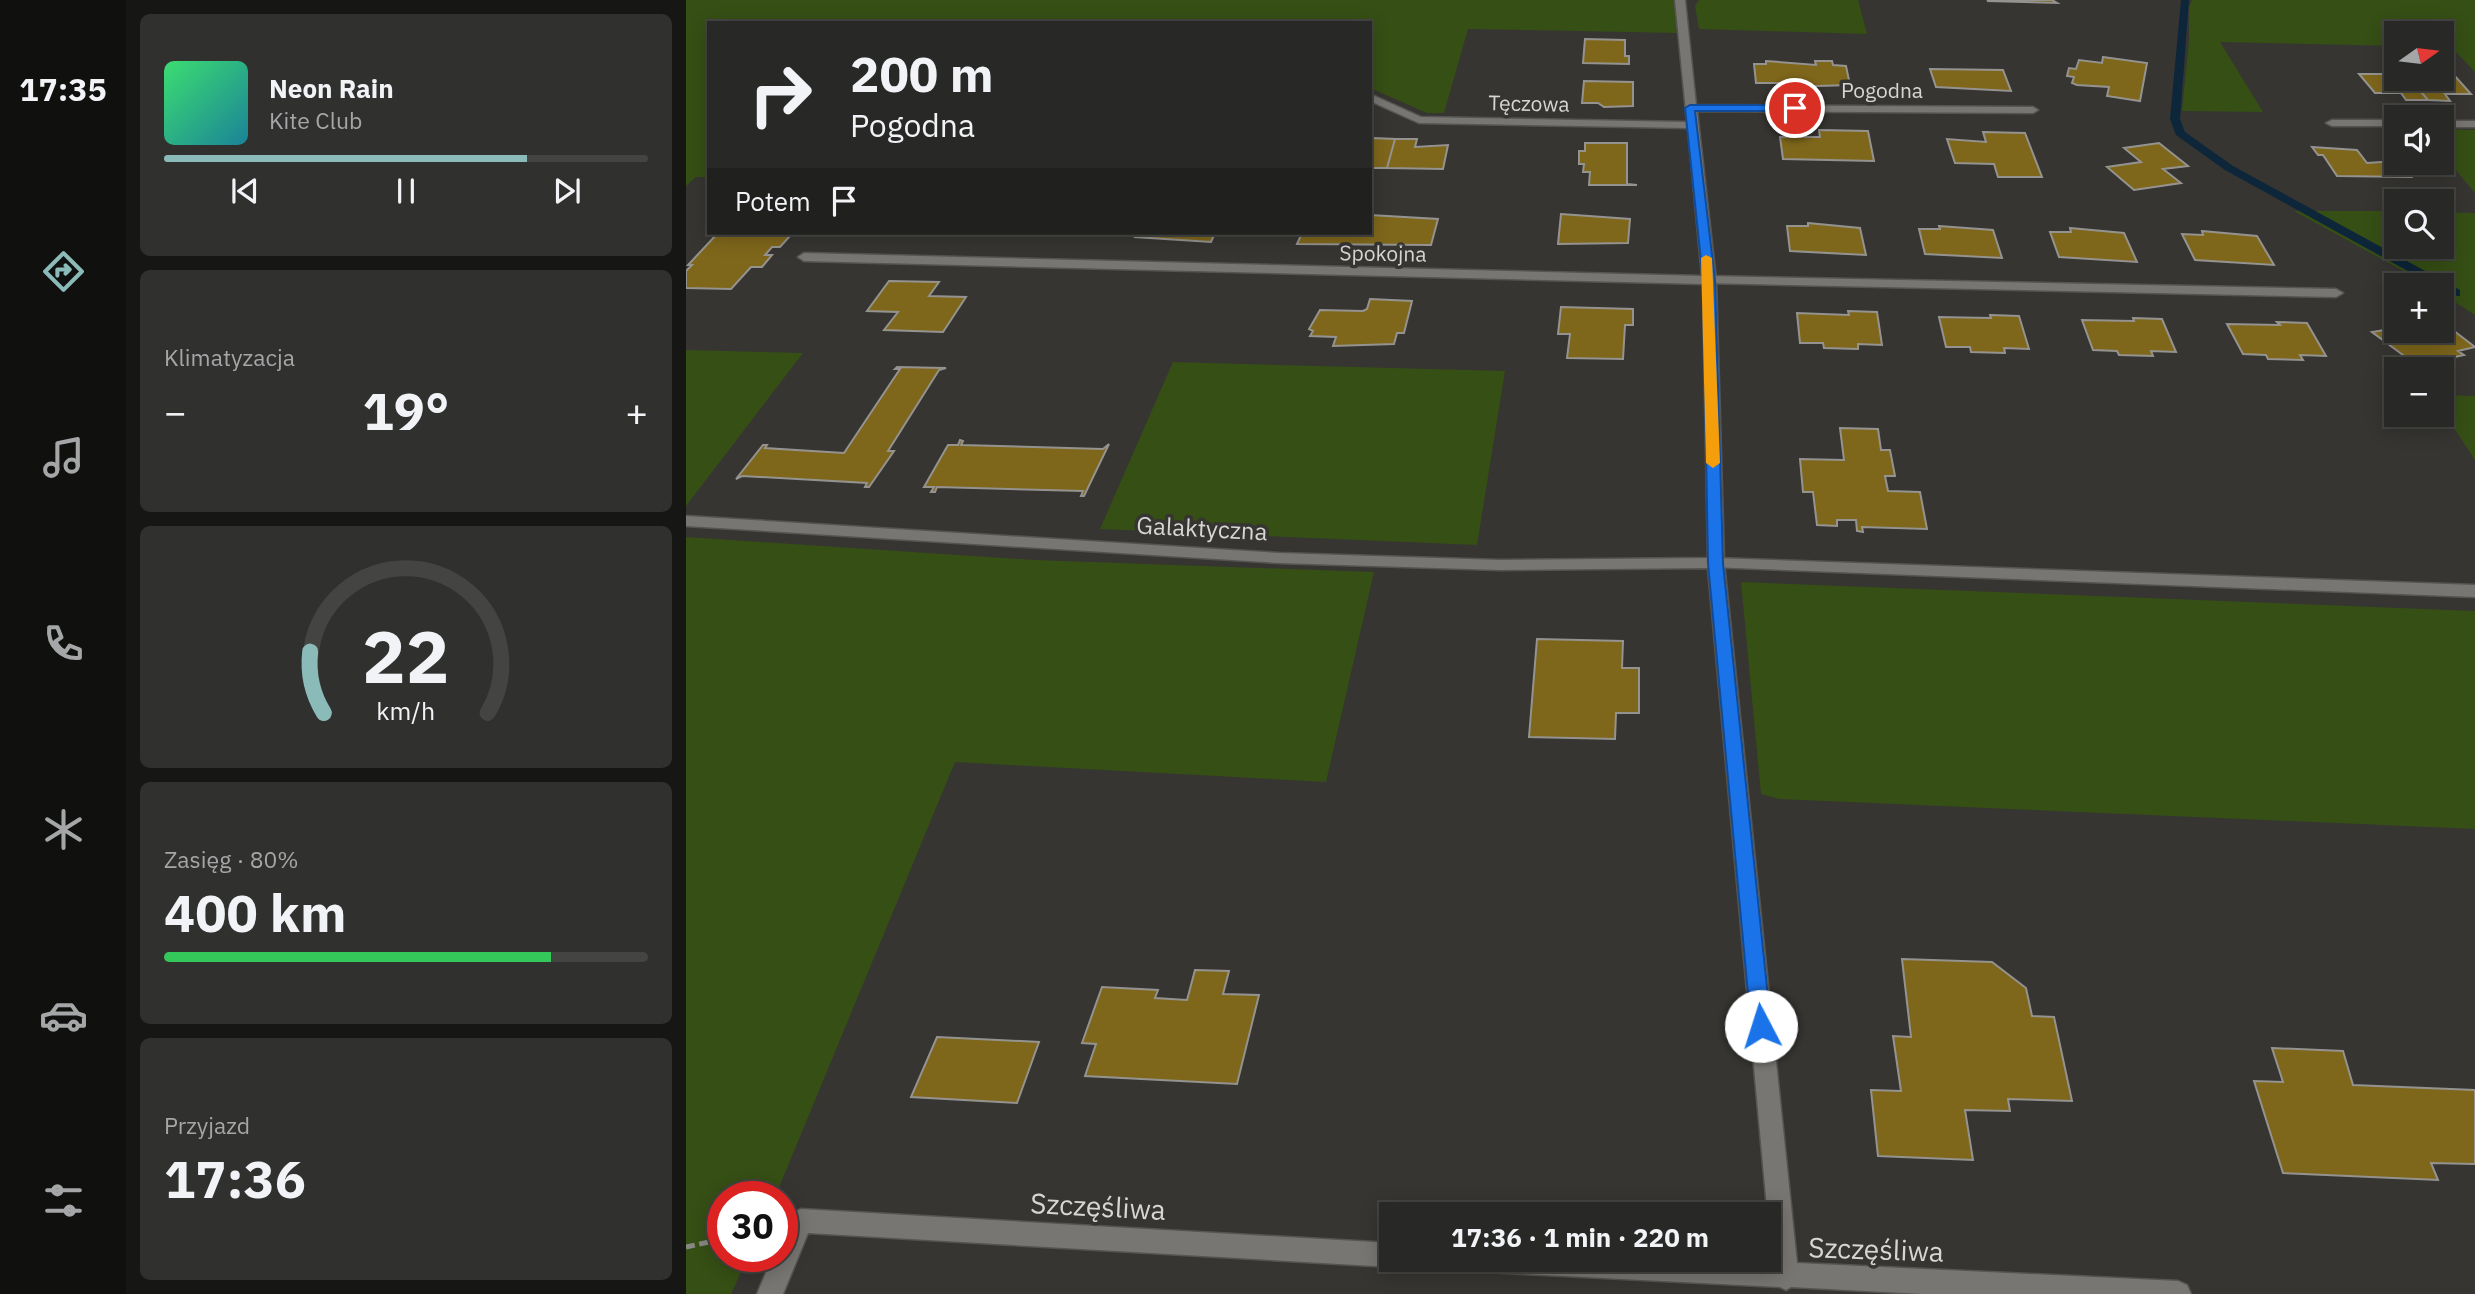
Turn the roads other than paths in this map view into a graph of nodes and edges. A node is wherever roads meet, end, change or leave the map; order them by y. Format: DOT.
graph roads {
  1 [pos="1680,0"];
  2 [pos="1372,98"];
  3 [pos="2033,110"];
  4 [pos="1691,116"];
  5 [pos="2332,123"];
  6 [pos="2384,124"];
  7 [pos="2454,124"];
  8 [pos="2475,124"];
  9 [pos="804,257"];
  10 [pos="1709,280"];
  11 [pos="2336,293"];
  12 [pos="686,522"];
  13 [pos="1716,563"];
  14 [pos="2475,591"];
  15 [pos="1379,1254"];
  16 [pos="1698,1272"];
  17 [pos="1786,1277"];
  18 [pos="770,1294"];
  19 [pos="2178,1294"];
  1 -- 4 [label="street"];
  2 -- 4 [label="street, Tęczowa"];
  3 -- 4 [label="street, Pogodna"];
  4 -- 10 [label="street"];
  5 -- 6 [label="street"];
  7 -- 8 [label="street"];
  9 -- 10 [label="street, Spokojna"];
  10 -- 11 [label="street, Spokojna"];
  10 -- 13 [label="street"];
  12 -- 13 [label="street, Galaktyczna"];
  13 -- 14 [label="street, Galaktyczna"];
  13 -- 17 [label="street"];
  15 -- 18 [label="street, Szczęśliwa"];
  16 -- 17 [label="street, Szczęśliwa"];
  17 -- 19 [label="street, Szczęśliwa"];
}
